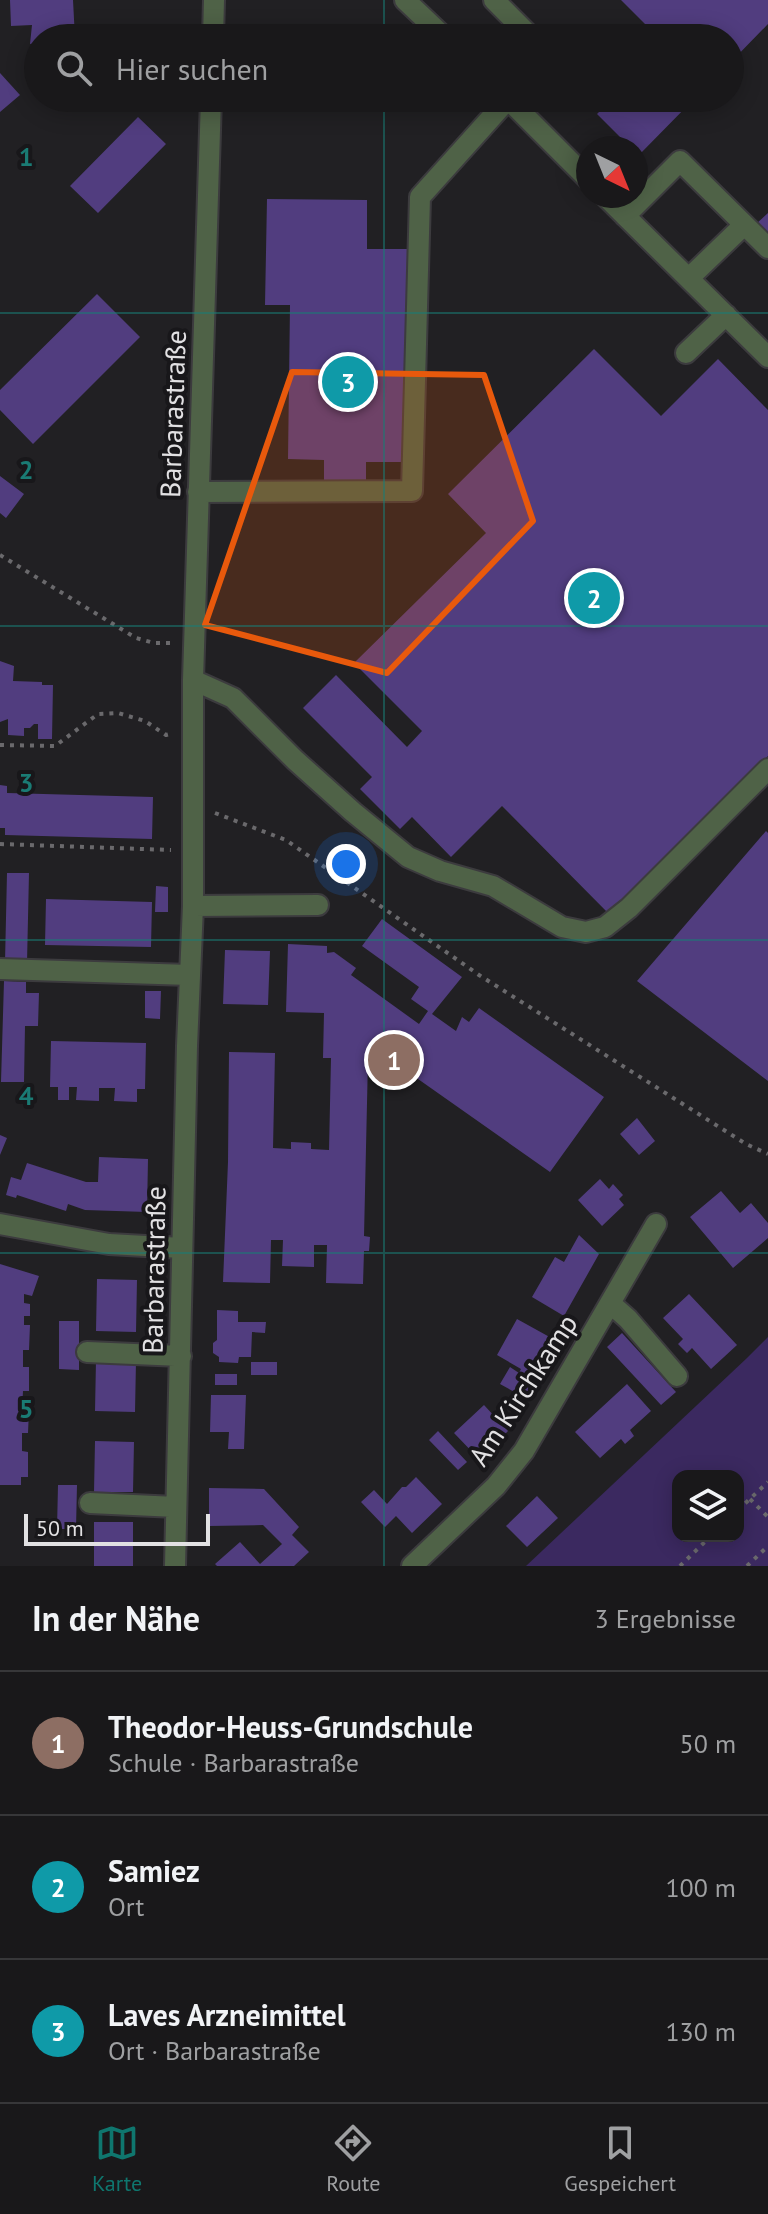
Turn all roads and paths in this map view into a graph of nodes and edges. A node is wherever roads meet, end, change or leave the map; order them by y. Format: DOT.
graph roads {
  1 [pos="214,0"];
  2 [pos="494,0"];
  3 [pos="415,3"];
  4 [pos="213,24"];
  5 [pos="433,24"];
  6 [pos="518,24"];
  7 [pos="211,112"];
  8 [pos="495,112"];
  9 [pos="520,112"];
  10 [pos="576,167"];
  11 [pos="617,208"];
  12 [pos="625,216"];
  13 [pos="743,226"];
  14 [pos="768,248"];
  15 [pos="689,278"];
  16 [pos="726,315"];
  17 [pos="686,353"];
  18 [pos="768,357"];
  19 [pos="198,492"];
  20 [pos="0,555"];
  21 [pos="196,642"];
  22 [pos="193,680"];
  23 [pos="195,731"];
  24 [pos="0,745"];
  25 [pos="768,769"];
  26 [pos="194,805"];
  27 [pos="0,844"];
  28 [pos="194,850"];
  29 [pos="318,905"];
  30 [pos="193,906"];
  31 [pos="0,969"];
  32 [pos="190,975"];
  33 [pos="768,1154"];
  34 [pos="0,1224"];
  35 [pos="656,1224"];
  36 [pos="182,1248"];
  37 [pos="611,1304"];
  38 [pos="87,1352"];
  39 [pos="181,1356"];
  40 [pos="677,1376"];
  41 [pos="768,1482"];
  42 [pos="750,1499"];
  43 [pos="90,1503"];
  44 [pos="744,1504"];
  45 [pos="176,1507"];
  46 [pos="768,1517"];
  47 [pos="705,1542"];
  48 [pos="768,1546"];
  49 [pos="175,1566"];
  50 [pos="412,1566"];
  51 [pos="680,1566"];
  52 [pos="747,1566"];
  1 -- 4 [label="street"];
  2 -- 6 [label="street"];
  3 -- 5 [label="street"];
  7 -- 19 [label="street, Barbarastraße"];
  8 -- 19 [label="street"];
  9 -- 10 [label="street"];
  11 -- 12 [label="street"];
  12 -- 13 [label="street"];
  12 -- 15 [label="street"];
  13 -- 14 [label="street"];
  13 -- 15 [label="street"];
  15 -- 16 [label="street"];
  16 -- 17 [label="street"];
  16 -- 18 [label="street"];
  19 -- 21 [label="street, Barbarastraße"];
  20 -- 21 [label="path"];
  21 -- 22 [label="street, Barbarastraße"];
  22 -- 23 [label="street, Barbarastraße"];
  22 -- 25 [label="street"];
  23 -- 24 [label="path"];
  23 -- 26 [label="street, Barbarastraße"];
  26 -- 28 [label="street, Barbarastraße"];
  26 -- 33 [label="path"];
  27 -- 28 [label="path"];
  28 -- 30 [label="street, Barbarastraße"];
  29 -- 30 [label="street"];
  30 -- 32 [label="street, Barbarastraße"];
  31 -- 32 [label="street"];
  32 -- 36 [label="street, Barbarastraße"];
  34 -- 36 [label="street"];
  35 -- 37 [label="street, Am Kirchkamp"];
  36 -- 39 [label="street, Barbarastraße"];
  37 -- 40 [label="street"];
  37 -- 50 [label="street, Am Kirchkamp"];
  38 -- 39 [label="street"];
  39 -- 45 [label="street, Barbarastraße"];
  41 -- 42 [label="path"];
  42 -- 44 [label="path"];
  42 -- 46 [label="path"];
  43 -- 45 [label="street"];
  45 -- 49 [label="street, Barbarastraße"];
  47 -- 51 [label="path"];
  48 -- 52 [label="path"];
}
